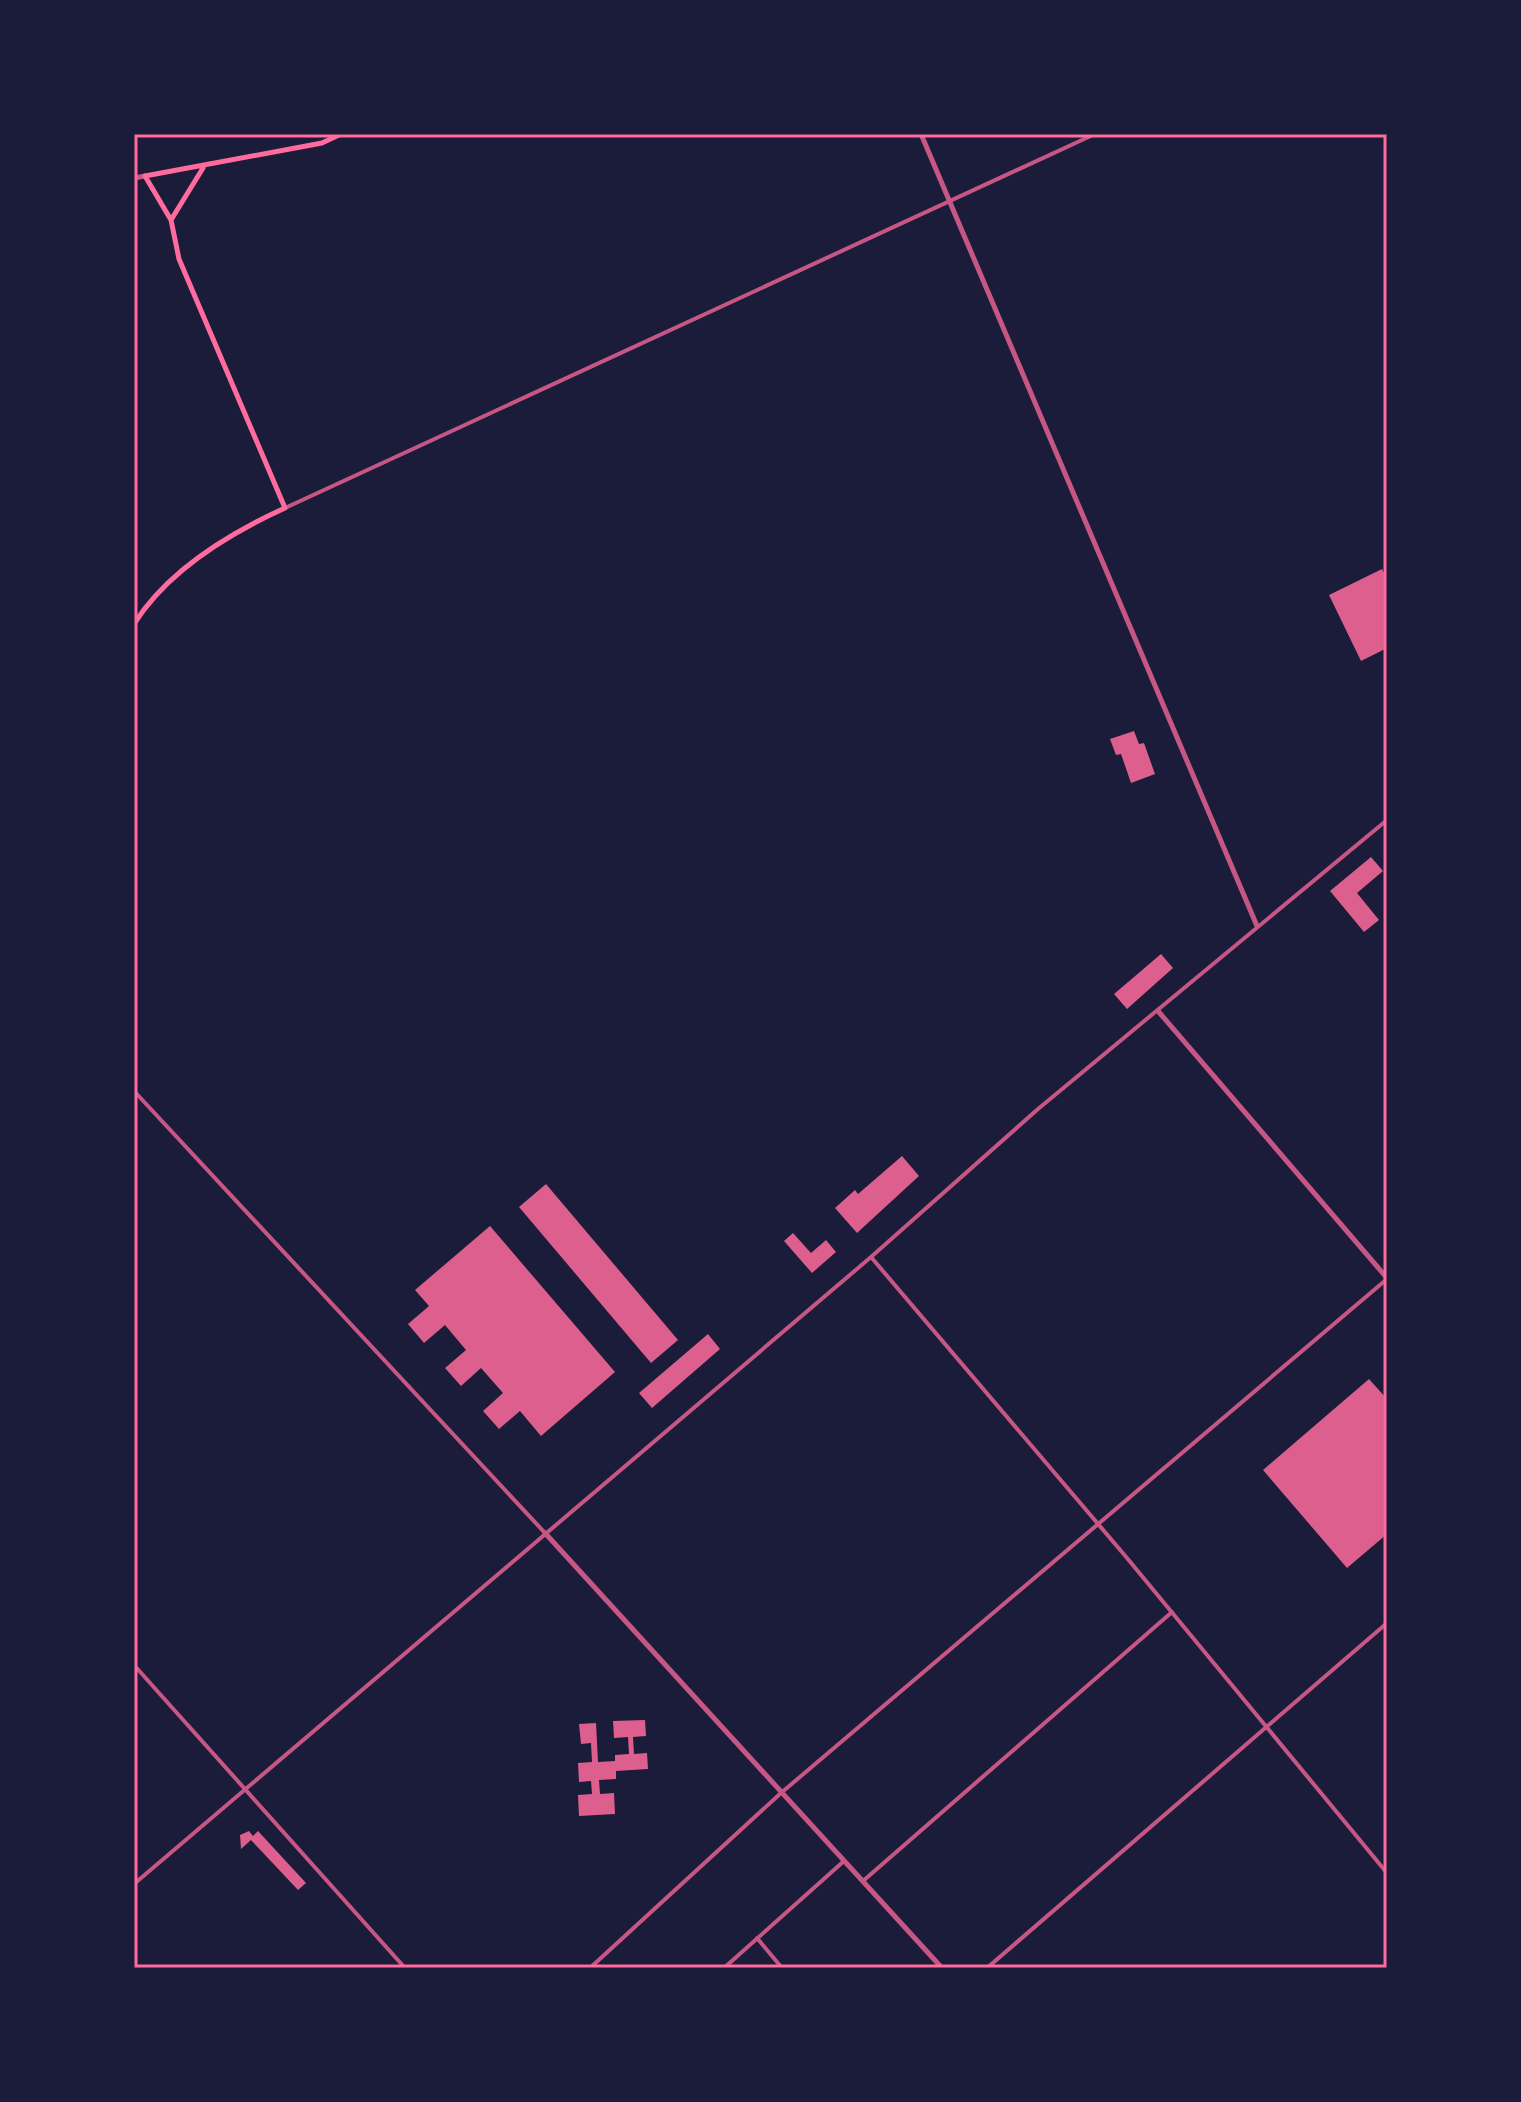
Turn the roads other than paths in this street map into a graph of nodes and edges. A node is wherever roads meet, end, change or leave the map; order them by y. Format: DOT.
graph roads {
  1 [pos="341,134"];
  2 [pos="921,134"];
  3 [pos="1095,134"];
  4 [pos="203,168"];
  5 [pos="145,176"];
  6 [pos="134,178"];
  7 [pos="950,202"];
  8 [pos="171,220"];
  9 [pos="285,508"];
  10 [pos="134,624"];
  11 [pos="1387,820"];
  12 [pos="1257,926"];
  13 [pos="1158,1011"];
  14 [pos="134,1091"];
  15 [pos="871,1257"];
  16 [pos="1387,1279"];
  17 [pos="1098,1524"];
  18 [pos="545,1533"];
  19 [pos="1172,1612"];
  20 [pos="1387,1623"];
  21 [pos="134,1665"];
  22 [pos="1265,1726"];
  23 [pos="243,1791"];
  24 [pos="781,1793"];
  25 [pos="844,1861"];
  26 [pos="1387,1873"];
  27 [pos="863,1881"];
  28 [pos="134,1884"];
  29 [pos="757,1938"];
  30 [pos="405,1968"];
  31 [pos="590,1968"];
  32 [pos="724,1968"];
  33 [pos="782,1968"];
  34 [pos="942,1968"];
  35 [pos="987,1968"];
  1 -- 4 [label="main road"];
  2 -- 7 [label="street"];
  3 -- 7 [label="street"];
  4 -- 5 [label="main road"];
  4 -- 8 [label="main road"];
  5 -- 6 [label="street"];
  5 -- 8 [label="main road"];
  7 -- 9 [label="street"];
  7 -- 12 [label="street"];
  8 -- 9 [label="main road"];
  9 -- 10 [label="main road"];
  11 -- 12 [label="street"];
  12 -- 13 [label="street"];
  13 -- 15 [label="street"];
  13 -- 16 [label="street"];
  14 -- 18 [label="street"];
  15 -- 17 [label="street"];
  15 -- 18 [label="street"];
  16 -- 17 [label="street"];
  17 -- 19 [label="street"];
  17 -- 24 [label="street"];
  18 -- 23 [label="street"];
  18 -- 24 [label="street"];
  19 -- 22 [label="street"];
  19 -- 27 [label="street"];
  20 -- 22 [label="street"];
  21 -- 23 [label="street"];
  22 -- 26 [label="street"];
  22 -- 35 [label="street"];
  23 -- 28 [label="street"];
  23 -- 30 [label="street"];
  24 -- 25 [label="street"];
  24 -- 31 [label="street"];
  25 -- 27 [label="street"];
  25 -- 29 [label="street"];
  27 -- 34 [label="street"];
  29 -- 32 [label="street"];
  29 -- 33 [label="street"];
}
